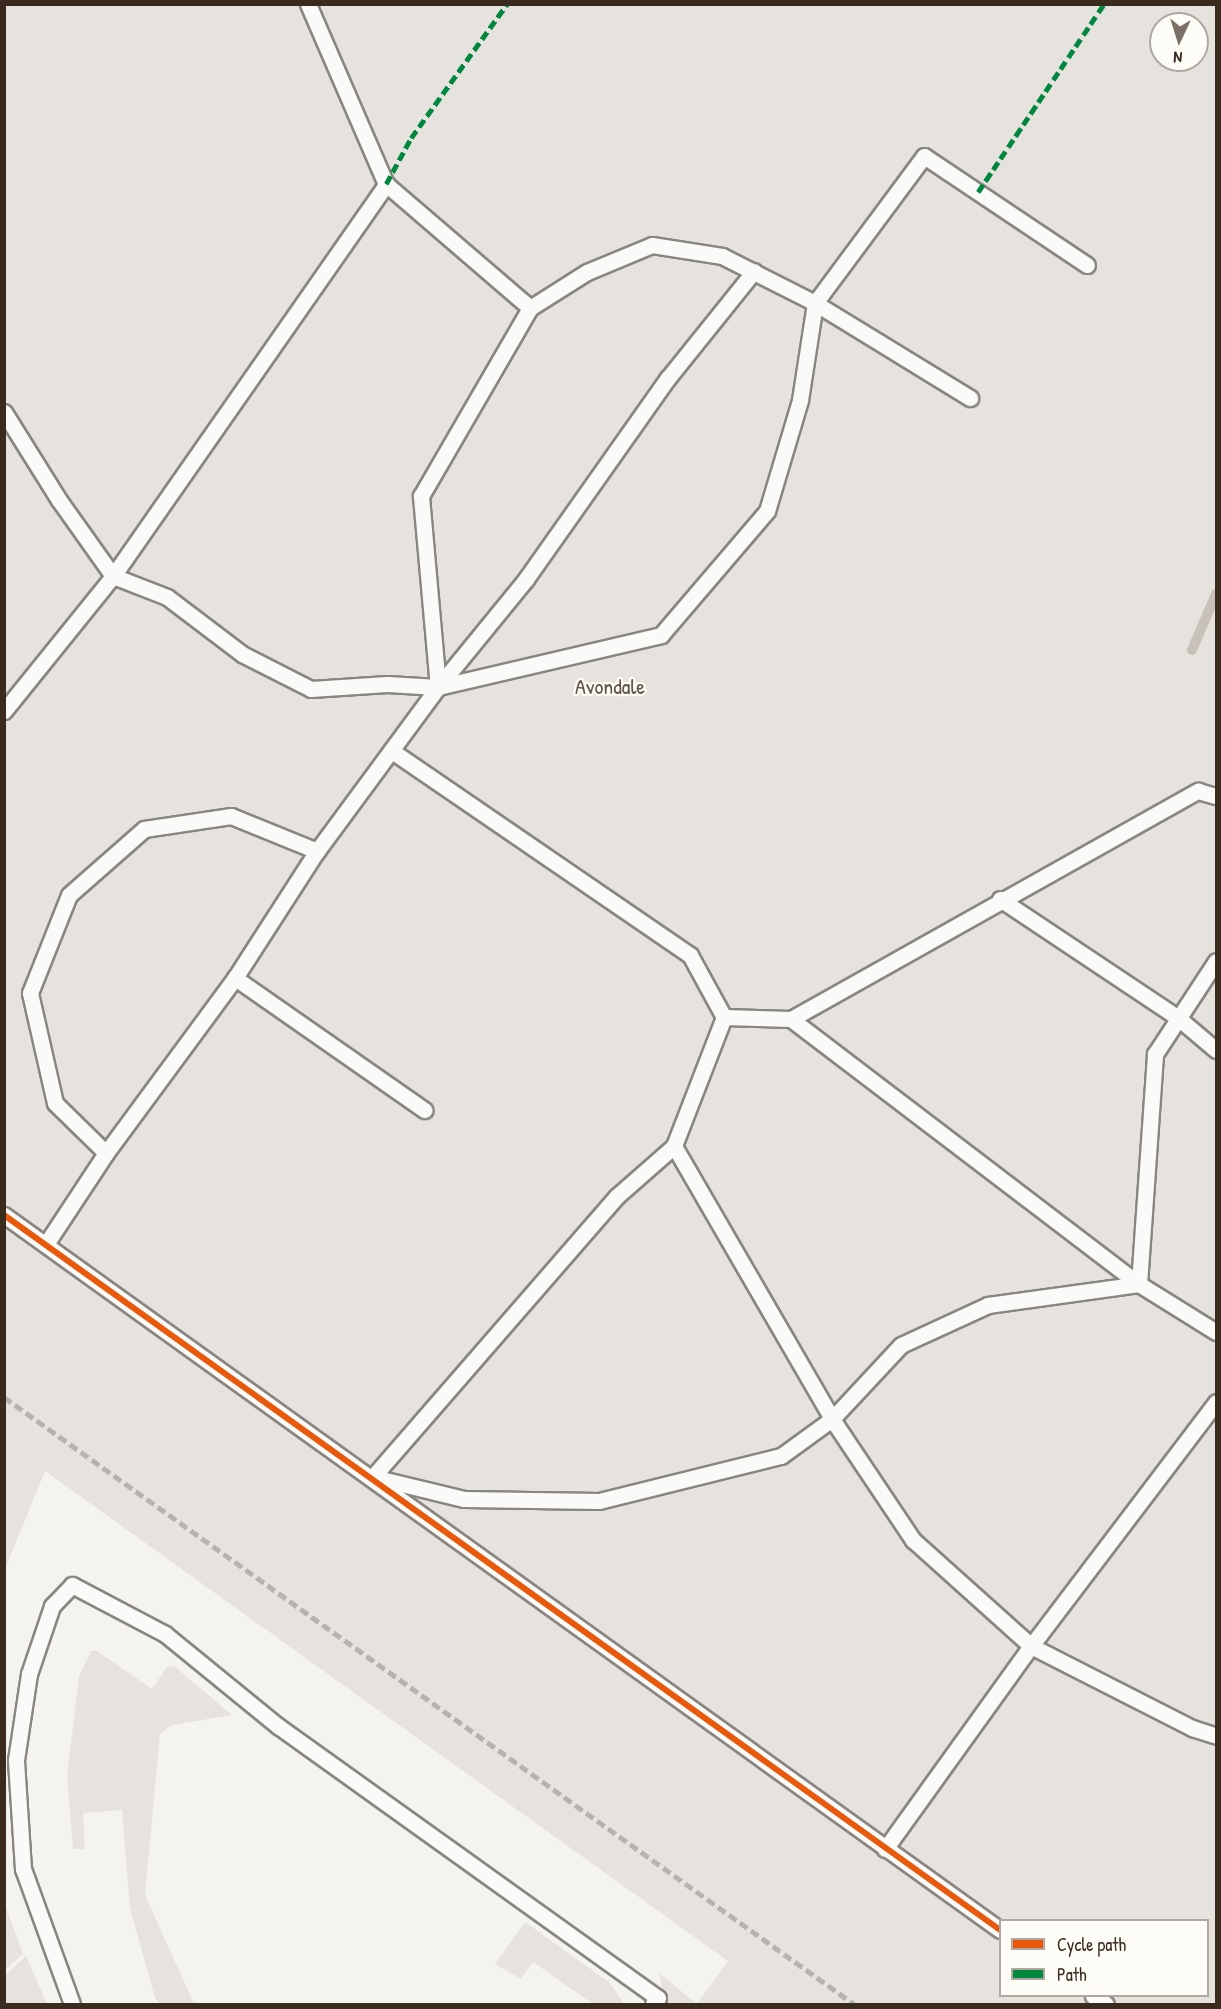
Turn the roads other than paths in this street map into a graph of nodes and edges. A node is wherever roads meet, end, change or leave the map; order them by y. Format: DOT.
graph roads {
  1 [pos="308,4"];
  2 [pos="386,184"];
  3 [pos="1087,265"];
  4 [pos="754,271"];
  5 [pos="815,303"];
  6 [pos="530,308"];
  7 [pos="970,398"];
  8 [pos="4,412"];
  9 [pos="113,576"];
  10 [pos="438,687"];
  11 [pos="4,711"];
  12 [pos="392,751"];
  13 [pos="1216,796"];
  14 [pos="317,852"];
  15 [pos="1000,899"];
  16 [pos="1216,961"];
  17 [pos="235,978"];
  18 [pos="724,1017"];
  19 [pos="1177,1017"];
  20 [pos="791,1019"];
  21 [pos="1216,1050"];
  22 [pos="424,1110"];
  23 [pos="674,1146"];
  24 [pos="106,1154"];
  25 [pos="4,1215"];
  26 [pos="46,1244"];
  27 [pos="1139,1284"];
  28 [pos="1216,1332"];
  29 [pos="1216,1402"];
  30 [pos="832,1419"];
  31 [pos="373,1477"];
  32 [pos="1031,1646"];
  33 [pos="1216,1736"];
  34 [pos="885,1849"];
  35 [pos="999,1929"];
  36 [pos="72,2004"];
  37 [pos="653,2004"];
  1 -- 2 [label="lane"];
  2 -- 6 [label="lane"];
  2 -- 9 [label="lane"];
  3 -- 5 [label="lane"];
  4 -- 5 [label="lane"];
  4 -- 6 [label="lane"];
  4 -- 10 [label="lane"];
  5 -- 7 [label="lane"];
  5 -- 10 [label="lane"];
  6 -- 10 [label="lane"];
  8 -- 9 [label="lane"];
  9 -- 10 [label="lane"];
  9 -- 11 [label="lane"];
  10 -- 12 [label="lane"];
  12 -- 14 [label="lane"];
  12 -- 18 [label="lane"];
  13 -- 15 [label="lane"];
  14 -- 17 [label="lane"];
  14 -- 24 [label="lane"];
  15 -- 19 [label="lane"];
  15 -- 20 [label="lane"];
  16 -- 19 [label="lane"];
  17 -- 22 [label="lane"];
  17 -- 24 [label="lane"];
  18 -- 20 [label="lane"];
  18 -- 23 [label="lane"];
  19 -- 21 [label="lane"];
  19 -- 27 [label="lane"];
  20 -- 27 [label="lane"];
  23 -- 30 [label="lane"];
  23 -- 31 [label="lane"];
  24 -- 26 [label="lane"];
  25 -- 26 [label="lane"];
  26 -- 31 [label="lane"];
  27 -- 28 [label="lane"];
  27 -- 30 [label="lane"];
  29 -- 32 [label="lane"];
  30 -- 31 [label="lane"];
  30 -- 32 [label="lane"];
  31 -- 34 [label="lane"];
  32 -- 33 [label="lane"];
  32 -- 34 [label="lane"];
  34 -- 35 [label="lane"];
  36 -- 37 [label="lane"];
}
